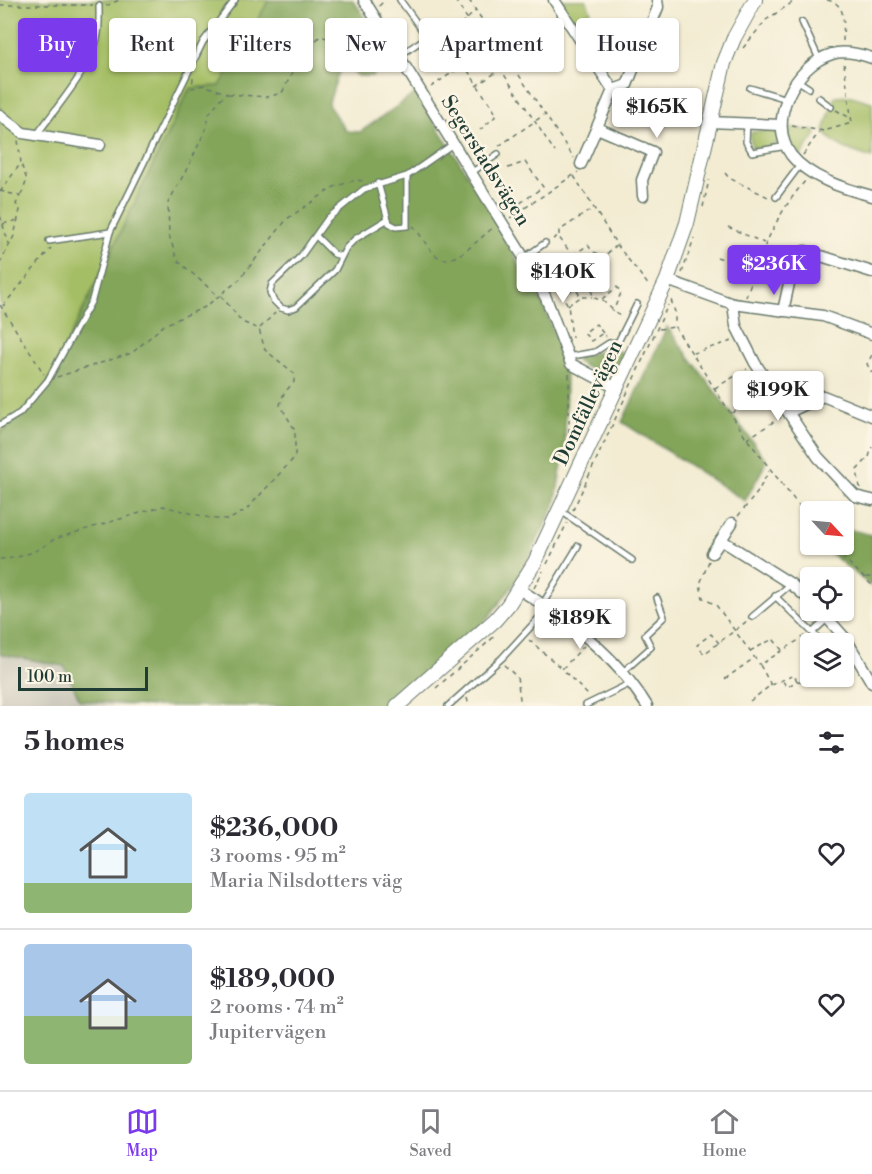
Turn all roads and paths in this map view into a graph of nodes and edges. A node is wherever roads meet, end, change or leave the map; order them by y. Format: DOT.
graph roads {
  1 [pos="118,0"];
  2 [pos="235,0"];
  3 [pos="364,0"];
  4 [pos="400,0"];
  5 [pos="454,0"];
  6 [pos="469,0"];
  7 [pos="554,0"];
  8 [pos="657,0"];
  9 [pos="755,0"];
  10 [pos="827,0"];
  11 [pos="0,5"];
  12 [pos="99,6"];
  13 [pos="475,10"];
  14 [pos="375,18"];
  15 [pos="466,18"];
  16 [pos="468,18"];
  17 [pos="480,18"];
  18 [pos="802,22"];
  19 [pos="419,26"];
  20 [pos="325,37"];
  21 [pos="843,52"];
  22 [pos="872,58"];
  23 [pos="819,59"];
  24 [pos="407,69"];
  25 [pos="453,72"];
  26 [pos="470,72"];
  27 [pos="496,72"];
  28 [pos="503,72"];
  29 [pos="517,72"];
  30 [pos="188,73"];
  31 [pos="796,81"];
  32 [pos="477,85"];
  33 [pos="750,88"];
  34 [pos="809,88"];
  35 [pos="427,89"];
  36 [pos="613,90"];
  37 [pos="228,94"];
  38 [pos="819,98"];
  39 [pos="787,99"];
  40 [pos="831,107"];
  41 [pos="545,114"];
  42 [pos="0,115"];
  43 [pos="851,119"];
  44 [pos="536,121"];
  45 [pos="709,122"];
  46 [pos="747,124"];
  47 [pos="782,125"];
  48 [pos="597,128"];
  49 [pos="480,130"];
  50 [pos="819,131"];
  51 [pos="36,136"];
  52 [pos="18,139"];
  53 [pos="453,144"];
  54 [pos="100,145"];
  55 [pos="787,146"];
  56 [pos="496,152"];
  57 [pos="555,152"];
  58 [pos="21,163"];
  59 [pos="799,163"];
  60 [pos="578,166"];
  61 [pos="508,168"];
  62 [pos="471,172"];
  63 [pos="813,172"];
  64 [pos="725,173"];
  65 [pos="407,176"];
  66 [pos="574,176"];
  67 [pos="378,183"];
  68 [pos="0,191"];
  69 [pos="20,196"];
  70 [pos="643,196"];
  71 [pos="776,196"];
  72 [pos="872,196"];
  73 [pos="516,206"];
  74 [pos="593,208"];
  75 [pos="0,216"];
  76 [pos="388,219"];
  77 [pos="18,220"];
  78 [pos="408,221"];
  79 [pos="503,222"];
  80 [pos="2,224"];
  81 [pos="728,227"];
  82 [pos="110,232"];
  83 [pos="316,236"];
  84 [pos="558,236"];
  85 [pos="58,240"];
  86 [pos="49,241"];
  87 [pos="545,243"];
  88 [pos="765,244"];
  89 [pos="9,245"];
  90 [pos="617,245"];
  91 [pos="593,252"];
  92 [pos="573,255"];
  93 [pos="604,255"];
  94 [pos="341,256"];
  95 [pos="717,257"];
  96 [pos="524,258"];
  97 [pos="575,258"];
  98 [pos="0,263"];
  99 [pos="578,263"];
  100 [pos="560,264"];
  101 [pos="755,270"];
  102 [pos="872,272"];
  103 [pos="593,275"];
  104 [pos="667,280"];
  105 [pos="218,294"];
  106 [pos="661,295"];
  107 [pos="581,297"];
  108 [pos="592,297"];
  109 [pos="602,300"];
  110 [pos="637,304"];
  111 [pos="568,305"];
  112 [pos="1,306"];
  113 [pos="738,306"];
  114 [pos="281,308"];
  115 [pos="613,311"];
  116 [pos="783,311"];
  117 [pos="628,321"];
  118 [pos="675,327"];
  119 [pos="259,329"];
  120 [pos="659,329"];
  121 [pos="603,333"];
  122 [pos="872,334"];
  123 [pos="741,338"];
  124 [pos="610,343"];
  125 [pos="692,353"];
  126 [pos="872,355"];
  127 [pos="571,358"];
  128 [pos="755,363"];
  129 [pos="872,373"];
  130 [pos="48,380"];
  131 [pos="771,387"];
  132 [pos="715,388"];
  133 [pos="618,389"];
  134 [pos="789,412"];
  135 [pos="732,413"];
  136 [pos="872,416"];
  137 [pos="0,425"];
  138 [pos="747,439"];
  139 [pos="872,447"];
  140 [pos="575,454"];
  141 [pos="769,470"];
  142 [pos="855,496"];
  143 [pos="872,500"];
  144 [pos="851,501"];
  145 [pos="800,508"];
  146 [pos="560,510"];
  147 [pos="732,523"];
  148 [pos="721,540"];
  149 [pos="578,546"];
  150 [pos="712,553"];
  151 [pos="841,555"];
  152 [pos="0,559"];
  153 [pos="632,560"];
  154 [pos="865,577"];
  155 [pos="872,577"];
  156 [pos="791,584"];
  157 [pos="872,585"];
  158 [pos="519,589"];
  159 [pos="800,592"];
  160 [pos="775,596"];
  161 [pos="657,598"];
  162 [pos="545,607"];
  163 [pos="752,617"];
  164 [pos="820,621"];
  165 [pos="830,621"];
  166 [pos="734,631"];
  167 [pos="814,631"];
  168 [pos="524,636"];
  169 [pos="590,639"];
  170 [pos="719,643"];
  171 [pos="783,650"];
  172 [pos="750,652"];
  173 [pos="754,658"];
  174 [pos="499,660"];
  175 [pos="760,665"];
  176 [pos="562,669"];
  177 [pos="622,672"];
  178 [pos="725,679"];
  179 [pos="782,680"];
  180 [pos="797,681"];
  181 [pos="800,681"];
  182 [pos="631,683"];
  183 [pos="872,683"];
  184 [pos="771,685"];
  185 [pos="594,701"];
  186 [pos="750,701"];
  187 [pos="586,705"];
  188 [pos="397,706"];
  189 [pos="448,706"];
  190 [pos="521,706"];
  191 [pos="646,706"];
  1 -- 12 [label="path"];
  2 -- 30 [label="lane"];
  3 -- 14 [label="street, Segerstadsvägen"];
  4 -- 19 [label="lane"];
  5 -- 15 [label="path"];
  6 -- 13 [label="path"];
  7 -- 36 [label="street"];
  8 -- 36 [label="street"];
  9 -- 45 [label="street, Domfällevägen"];
  10 -- 21 [label="path"];
  11 -- 12 [label="path"];
  12 -- 51 [label="lane"];
  13 -- 16 [label="path"];
  13 -- 17 [label="path"];
  18 -- 23 [label="lane"];
  20 -- 37 [label="path"];
  21 -- 22 [label="street"];
  21 -- 23 [label="street"];
  23 -- 31 [label="street"];
  24 -- 53 [label="street, Segerstadsvägen"];
  25 -- 35 [label="path"];
  26 -- 32 [label="path"];
  27 -- 32 [label="path"];
  28 -- 44 [label="path"];
  29 -- 41 [label="path"];
  30 -- 37 [label="path"];
  30 -- 82 [label="lane"];
  31 -- 34 [label="lane"];
  31 -- 39 [label="street"];
  32 -- 49 [label="path"];
  33 -- 39 [label="lane"];
  36 -- 48 [label="street"];
  37 -- 105 [label="path"];
  38 -- 40 [label="lane"];
  39 -- 47 [label="street"];
  40 -- 43 [label="path"];
  41 -- 44 [label="path"];
  41 -- 60 [label="path"];
  42 -- 51 [label="street"];
  44 -- 56 [label="path"];
  44 -- 57 [label="path"];
  45 -- 46 [label="street"];
  45 -- 104 [label="street, Domfällevägen"];
  46 -- 47 [label="street"];
  46 -- 55 [label="lane"];
  47 -- 55 [label="street"];
  48 -- 60 [label="street"];
  48 -- 70 [label="street"];
  50 -- 59 [label="path"];
  51 -- 54 [label="street"];
  52 -- 58 [label="path"];
  53 -- 62 [label="street, Segerstadsvägen"];
  53 -- 65 [label="lane"];
  55 -- 59 [label="street"];
  56 -- 62 [label="lane"];
  58 -- 68 [label="path"];
  58 -- 69 [label="path"];
  59 -- 63 [label="street"];
  59 -- 71 [label="lane"];
  60 -- 66 [label="path"];
  61 -- 73 [label="path"];
  62 -- 79 [label="street, Segerstadsvägen"];
  63 -- 72 [label="street"];
  63 -- 88 [label="path"];
  64 -- 71 [label="path"];
  65 -- 67 [label="lane"];
  65 -- 78 [label="lane"];
  66 -- 74 [label="path"];
  66 -- 79 [label="path"];
  67 -- 76 [label="lane"];
  67 -- 83 [label="lane"];
  67 -- 105 [label="path"];
  68 -- 69 [label="path"];
  69 -- 77 [label="path"];
  74 -- 84 [label="path"];
  74 -- 90 [label="path"];
  75 -- 80 [label="path"];
  76 -- 78 [label="lane"];
  76 -- 94 [label="lane"];
  77 -- 80 [label="path"];
  77 -- 89 [label="path"];
  78 -- 79 [label="path"];
  79 -- 96 [label="street, Segerstadsvägen"];
  80 -- 89 [label="path"];
  81 -- 88 [label="path"];
  82 -- 85 [label="lane"];
  82 -- 130 [label="lane"];
  83 -- 94 [label="lane"];
  83 -- 114 [label="lane"];
  84 -- 87 [label="path"];
  84 -- 92 [label="path"];
  85 -- 86 [label="lane"];
  85 -- 112 [label="path"];
  87 -- 96 [label="lane"];
  88 -- 101 [label="path"];
  89 -- 98 [label="path"];
  90 -- 93 [label="path"];
  90 -- 106 [label="path"];
  91 -- 92 [label="path"];
  91 -- 93 [label="path"];
  91 -- 99 [label="path"];
  92 -- 97 [label="path"];
  93 -- 103 [label="path"];
  94 -- 114 [label="lane"];
  95 -- 101 [label="path"];
  96 -- 127 [label="street, Segerstadsvägen"];
  97 -- 99 [label="path"];
  97 -- 100 [label="path"];
  99 -- 103 [label="path"];
  101 -- 113 [label="path"];
  102 -- 116 [label="street"];
  103 -- 108 [label="path"];
  104 -- 106 [label="street, Domfällevägen"];
  104 -- 113 [label="street"];
  105 -- 119 [label="path"];
  105 -- 130 [label="path"];
  106 -- 118 [label="path"];
  106 -- 133 [label="street, Domfällevägen"];
  107 -- 108 [label="path"];
  107 -- 111 [label="path"];
  107 -- 111 [label="path"];
  108 -- 109 [label="path"];
  109 -- 115 [label="path"];
  109 -- 115 [label="path"];
  110 -- 117 [label="lane"];
  111 -- 127 [label="path"];
  112 -- 130 [label="path"];
  113 -- 116 [label="street"];
  113 -- 123 [label="street"];
  114 -- 119 [label="path"];
  115 -- 117 [label="path"];
  116 -- 122 [label="street"];
  117 -- 124 [label="lane"];
  118 -- 120 [label="path"];
  118 -- 125 [label="path"];
  119 -- 152 [label="path"];
  121 -- 121 [label="path"];
  121 -- 124 [label="path"];
  123 -- 125 [label="path"];
  123 -- 128 [label="street"];
  124 -- 127 [label="lane"];
  125 -- 132 [label="path"];
  126 -- 129 [label="path"];
  127 -- 133 [label="street"];
  127 -- 140 [label="path"];
  128 -- 131 [label="street"];
  128 -- 132 [label="path"];
  130 -- 137 [label="lane"];
  131 -- 134 [label="street"];
  131 -- 135 [label="path"];
  132 -- 135 [label="path"];
  133 -- 146 [label="street, Domfällevägen"];
  134 -- 136 [label="street"];
  134 -- 138 [label="path"];
  134 -- 142 [label="street"];
  135 -- 138 [label="path"];
  138 -- 141 [label="path"];
  139 -- 142 [label="path"];
  141 -- 145 [label="path"];
  141 -- 147 [label="path"];
  142 -- 143 [label="street"];
  142 -- 144 [label="path"];
  146 -- 153 [label="lane"];
  146 -- 158 [label="street, Domfällevägen"];
  147 -- 148 [label="street"];
  148 -- 150 [label="street"];
  148 -- 156 [label="street"];
  149 -- 162 [label="lane"];
  150 -- 166 [label="path"];
  151 -- 154 [label="path"];
  154 -- 155 [label="path"];
  154 -- 157 [label="path"];
  156 -- 159 [label="street"];
  156 -- 160 [label="lane"];
  158 -- 162 [label="street"];
  158 -- 188 [label="street, Domfällevägen"];
  160 -- 163 [label="lane"];
  160 -- 167 [label="lane"];
  161 -- 177 [label="lane"];
  162 -- 168 [label="lane"];
  162 -- 169 [label="street"];
  163 -- 166 [label="path"];
  164 -- 167 [label="lane"];
  165 -- 183 [label="street"];
  166 -- 170 [label="path"];
  166 -- 172 [label="path"];
  167 -- 171 [label="path"];
  168 -- 174 [label="lane"];
  168 -- 176 [label="path"];
  169 -- 176 [label="path"];
  169 -- 177 [label="street"];
  170 -- 170 [label="path"];
  171 -- 172 [label="path"];
  171 -- 175 [label="path"];
  172 -- 173 [label="path"];
  173 -- 175 [label="path"];
  173 -- 178 [label="path"];
  174 -- 189 [label="lane"];
  174 -- 190 [label="path"];
  175 -- 184 [label="path"];
  176 -- 185 [label="path"];
  177 -- 182 [label="street"];
  179 -- 180 [label="path"];
  179 -- 180 [label="path"];
  179 -- 184 [label="path"];
  180 -- 181 [label="path"];
  182 -- 185 [label="lane"];
  182 -- 191 [label="street"];
  184 -- 186 [label="path"];
  185 -- 187 [label="lane"];
}
